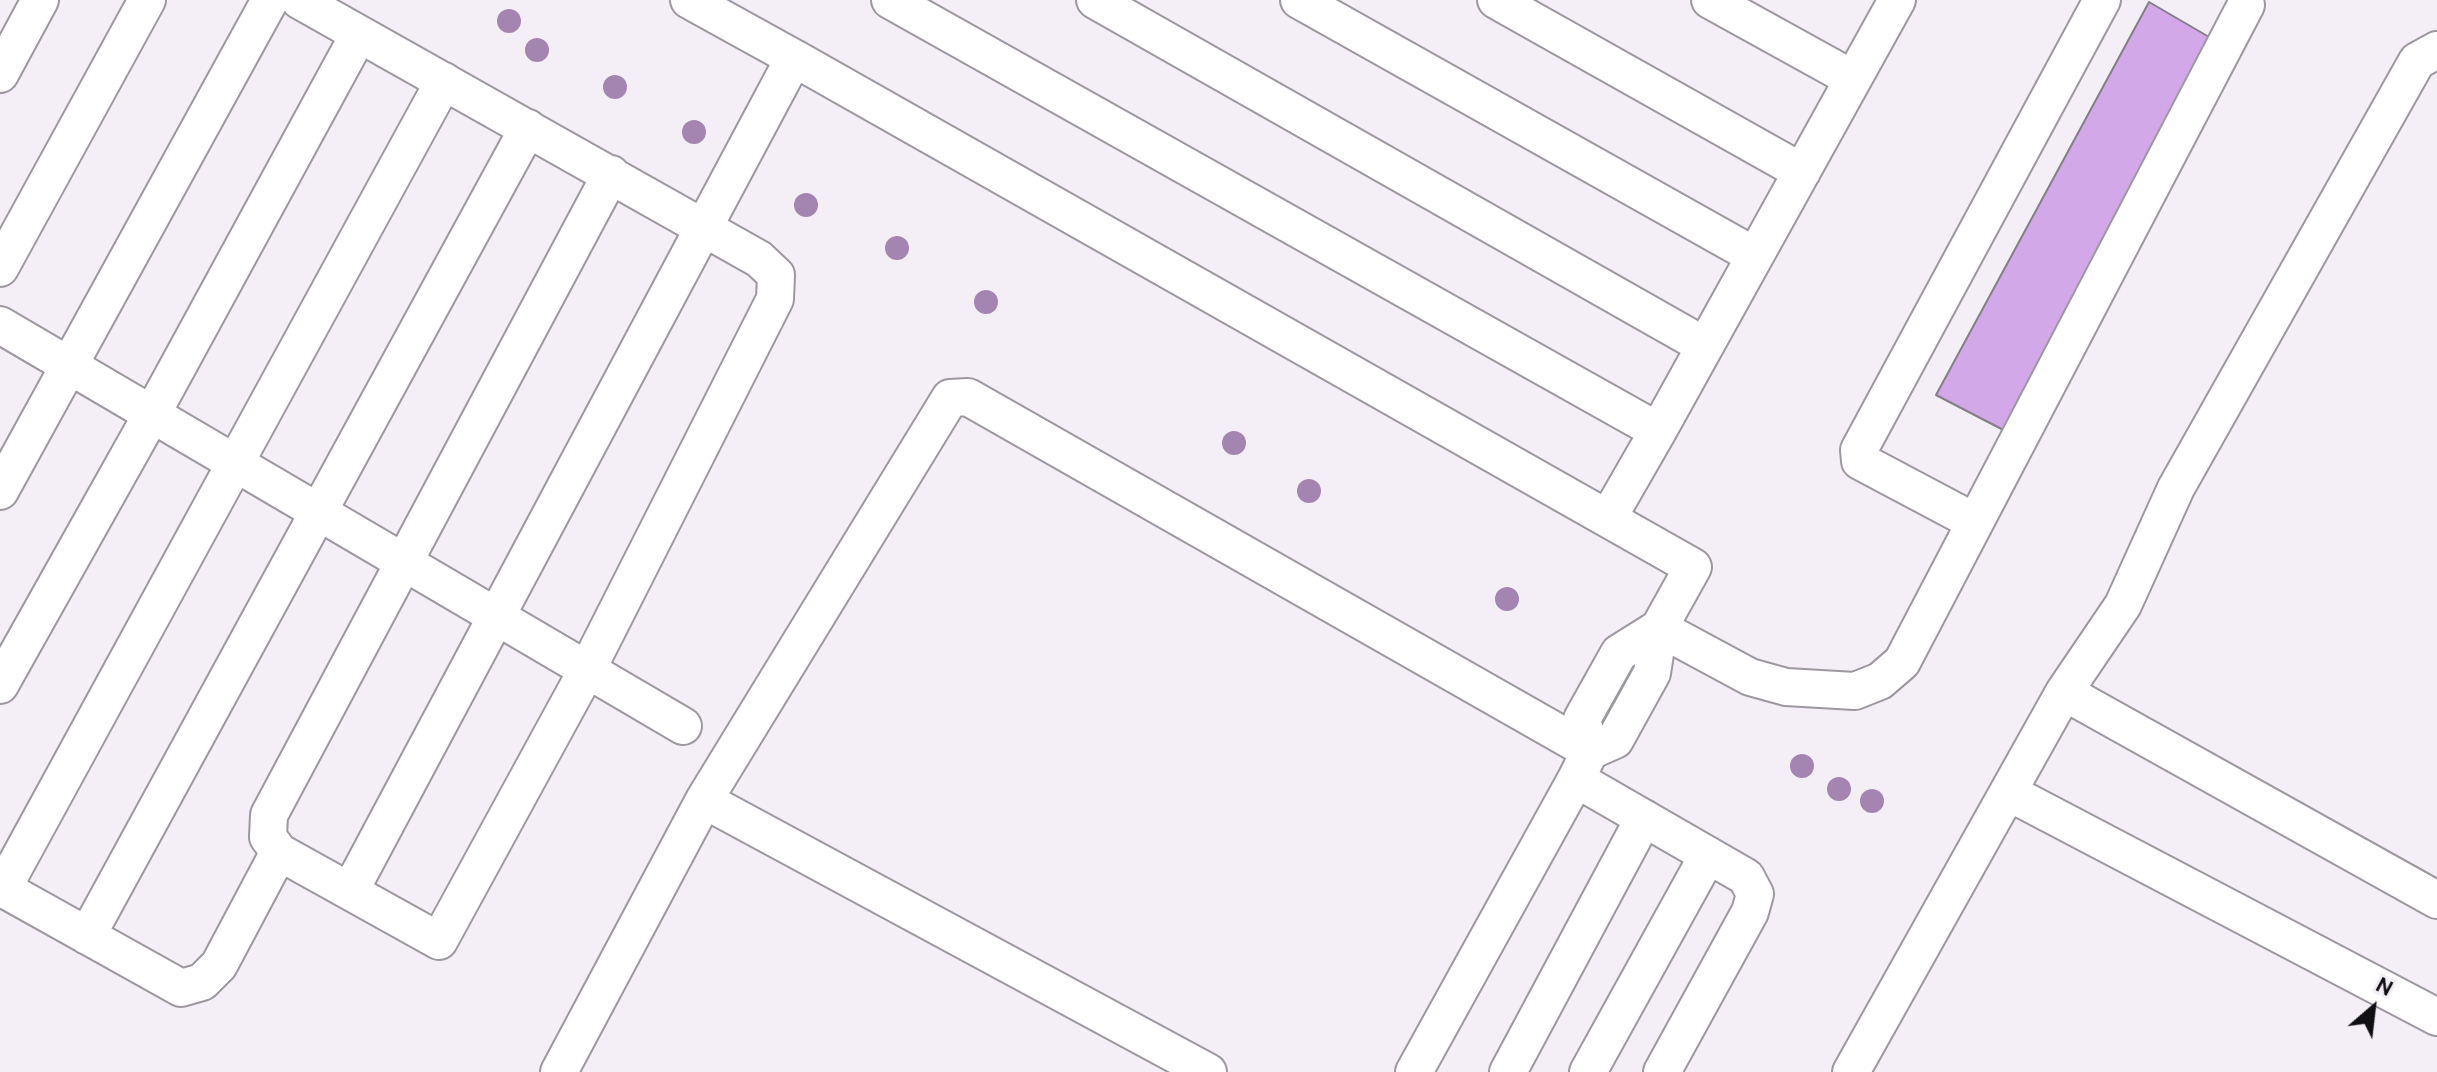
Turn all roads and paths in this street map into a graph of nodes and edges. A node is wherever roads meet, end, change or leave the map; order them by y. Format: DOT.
graph roads {
  1 [pos="40,0"];
  2 [pos="147,0"];
  3 [pos="270,0"];
  4 [pos="299,0"];
  5 [pos="689,0"];
  6 [pos="890,0"];
  7 [pos="1095,0"];
  8 [pos="1299,0"];
  9 [pos="1496,0"];
  10 [pos="1710,0"];
  11 [pos="1897,0"];
  12 [pos="2102,0"];
  13 [pos="2244,2"];
  14 [pos="359,34"];
  15 [pos="2437,50"];
  16 [pos="794,58"];
  17 [pos="0,74"];
  18 [pos="1853,79"];
  19 [pos="444,81"];
  20 [pos="528,128"];
  21 [pos="1802,172"];
  22 [pos="611,174"];
  23 [pos="704,226"];
  24 [pos="1755,256"];
  25 [pos="0,268"];
  26 [pos="0,325"];
  27 [pos="1705,346"];
  28 [pos="70,366"];
  29 [pos="152,414"];
  30 [pos="1658,431"];
  31 [pos="235,463"];
  32 [pos="0,491"];
  33 [pos="319,512"];
  34 [pos="1608,518"];
  35 [pos="1975,522"];
  36 [pos="403,561"];
  37 [pos="496,617"];
  38 [pos="1659,628"];
  39 [pos="587,670"];
  40 [pos="0,685"];
  41 [pos="2064,692"];
  42 [pos="683,726"];
  43 [pos="1583,765"];
  44 [pos="2008,792"];
  45 [pos="704,800"];
  46 [pos="1644,818"];
  47 [pos="279,852"];
  48 [pos="1708,855"];
  49 [pos="1,888"];
  50 [pos="350,891"];
  51 [pos="2437,900"];
  52 [pos="87,936"];
  53 [pos="2437,1017"];
  54 [pos="559,1072"];
  55 [pos="1208,1072"];
  56 [pos="1414,1072"];
  57 [pos="1508,1072"];
  58 [pos="1588,1072"];
  59 [pos="1662,1072"];
  60 [pos="1851,1072"];
  1 -- 17 [label="lane"];
  2 -- 25 [label="lane"];
  3 -- 28 [label="lane"];
  4 -- 14 [label="lane"];
  5 -- 16 [label="lane"];
  6 -- 30 [label="lane"];
  7 -- 27 [label="lane"];
  8 -- 24 [label="lane"];
  9 -- 21 [label="lane"];
  10 -- 18 [label="lane"];
  11 -- 18 [label="lane"];
  12 -- 35 [label="lane"];
  13 -- 35 [label="lane"];
  14 -- 19 [label="lane"];
  14 -- 29 [label="lane"];
  15 -- 41 [label="lane"];
  16 -- 23 [label="lane"];
  16 -- 34 [label="lane"];
  18 -- 21 [label="lane"];
  19 -- 20 [label="lane"];
  19 -- 31 [label="lane"];
  20 -- 22 [label="lane"];
  20 -- 33 [label="lane"];
  21 -- 24 [label="lane"];
  22 -- 23 [label="lane"];
  22 -- 36 [label="lane"];
  23 -- 37 [label="lane"];
  23 -- 39 [label="lane"];
  24 -- 27 [label="lane"];
  26 -- 28 [label="lane"];
  27 -- 30 [label="lane"];
  28 -- 29 [label="lane"];
  28 -- 32 [label="lane"];
  29 -- 31 [label="lane"];
  29 -- 40 [label="lane"];
  30 -- 34 [label="lane"];
  31 -- 33 [label="lane"];
  31 -- 49 [label="lane"];
  33 -- 36 [label="lane"];
  33 -- 52 [label="lane"];
  34 -- 38 [label="lane"];
  35 -- 38 [label="lane"];
  36 -- 37 [label="lane"];
  36 -- 47 [label="lane"];
  37 -- 39 [label="lane"];
  37 -- 50 [label="lane"];
  38 -- 43 [label="lane"];
  39 -- 42 [label="lane"];
  39 -- 50 [label="lane"];
  41 -- 44 [label="lane"];
  41 -- 51 [label="lane"];
  43 -- 45 [label="lane"];
  43 -- 46 [label="lane"];
  43 -- 56 [label="lane"];
  44 -- 53 [label="lane"];
  44 -- 60 [label="lane"];
  45 -- 54 [label="lane"];
  45 -- 55 [label="lane"];
  46 -- 48 [label="lane"];
  46 -- 57 [label="lane"];
  47 -- 50 [label="lane"];
  47 -- 52 [label="lane"];
  48 -- 58 [label="lane"];
  48 -- 59 [label="lane"];
  49 -- 52 [label="lane"];
}
